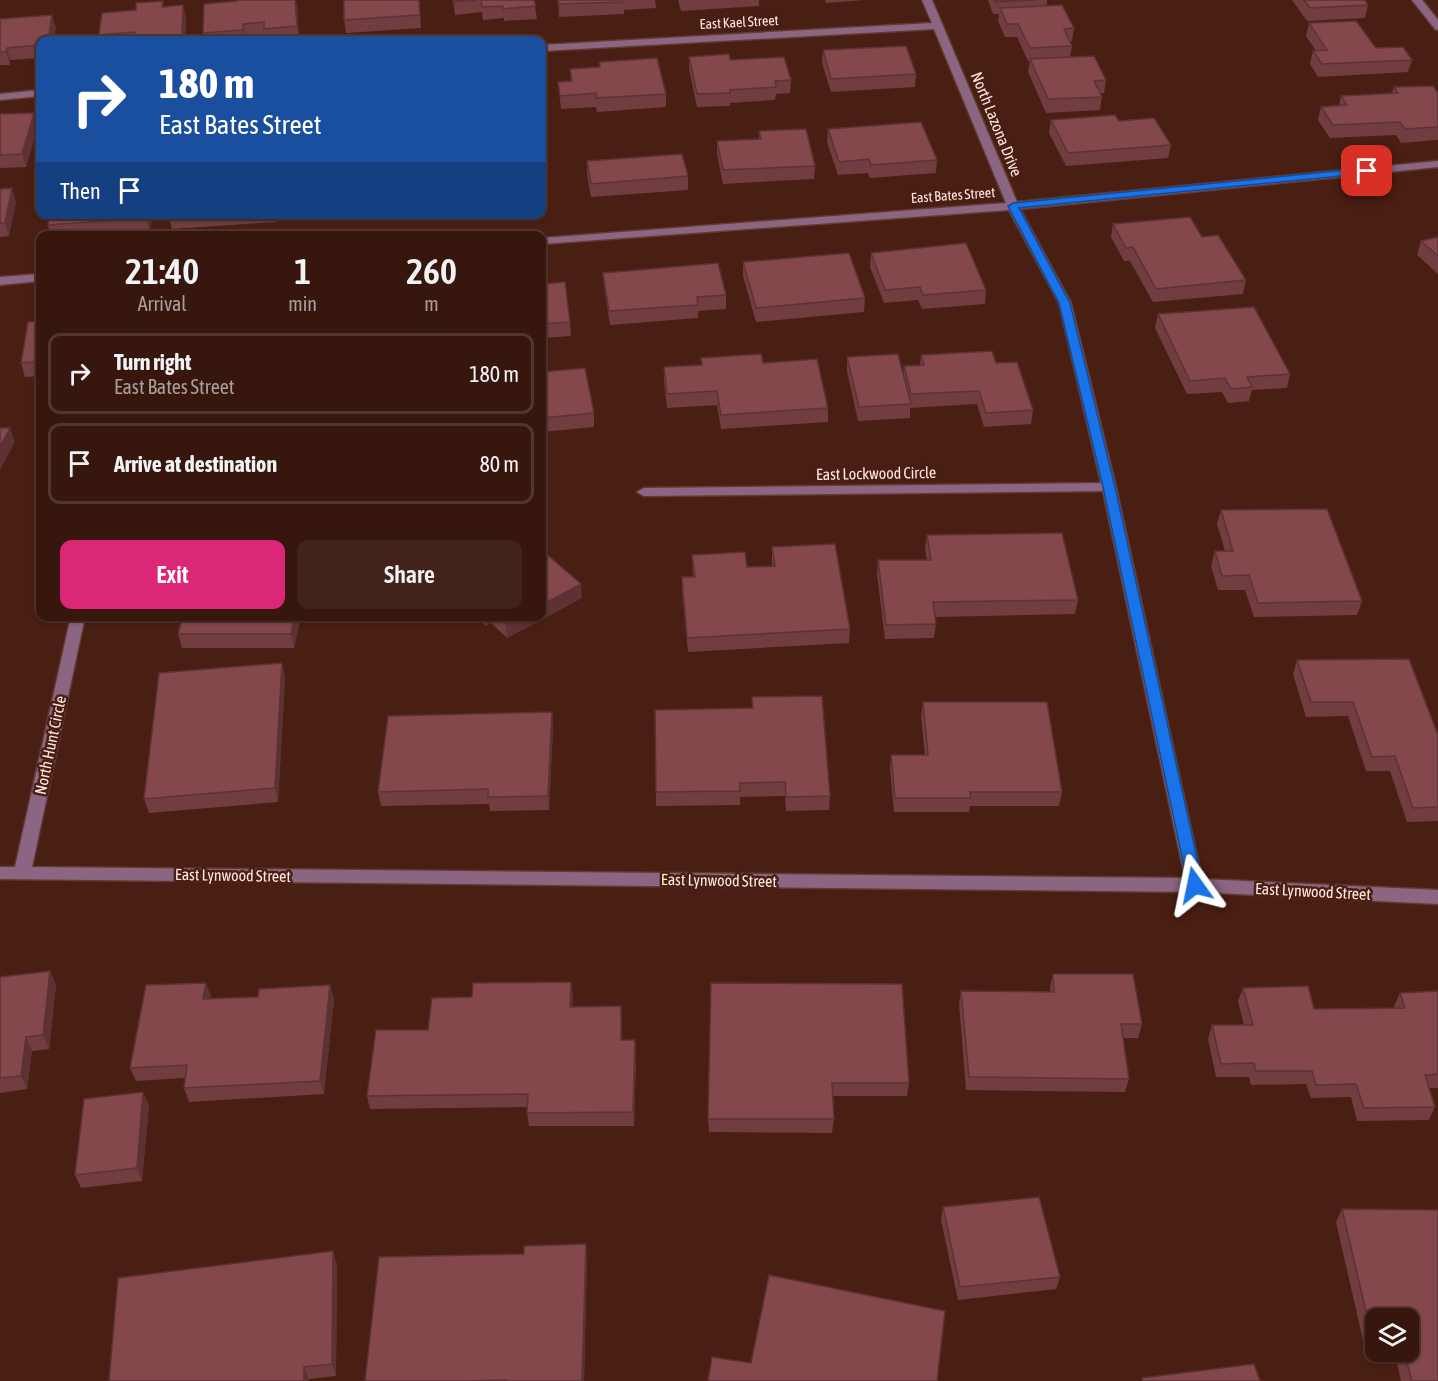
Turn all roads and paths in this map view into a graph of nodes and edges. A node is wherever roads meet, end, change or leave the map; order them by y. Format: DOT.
graph roads {
  1 [pos="927,0"];
  2 [pos="1417,0"];
  3 [pos="938,26"];
  4 [pos="1438,27"];
  5 [pos="546,48"];
  6 [pos="36,93"];
  7 [pos="0,97"];
  8 [pos="1438,164"];
  9 [pos="1013,206"];
  10 [pos="546,241"];
  11 [pos="36,278"];
  12 [pos="0,281"];
  13 [pos="1109,487"];
  14 [pos="644,492"];
  15 [pos="77,621"];
  16 [pos="0,873"];
  17 [pos="22,873"];
  18 [pos="1195,885"];
  19 [pos="1438,897"];
  1 -- 3 [label="street, North Lazona Drive"];
  2 -- 4 [label="street"];
  3 -- 5 [label="street, East Kael Street"];
  3 -- 9 [label="street, North Lazona Drive"];
  6 -- 7 [label="street"];
  8 -- 9 [label="street, East Bates Street"];
  9 -- 10 [label="street, East Bates Street"];
  9 -- 13 [label="street, North Lazona Drive"];
  11 -- 12 [label="street"];
  13 -- 14 [label="street, East Lockwood Circle"];
  13 -- 18 [label="street, North Lazona Drive"];
  15 -- 17 [label="street, North Hunt Circle"];
  16 -- 17 [label="street, East Lynwood Street"];
  17 -- 18 [label="street, East Lynwood Street"];
  18 -- 19 [label="street, East Lynwood Street"];
}
